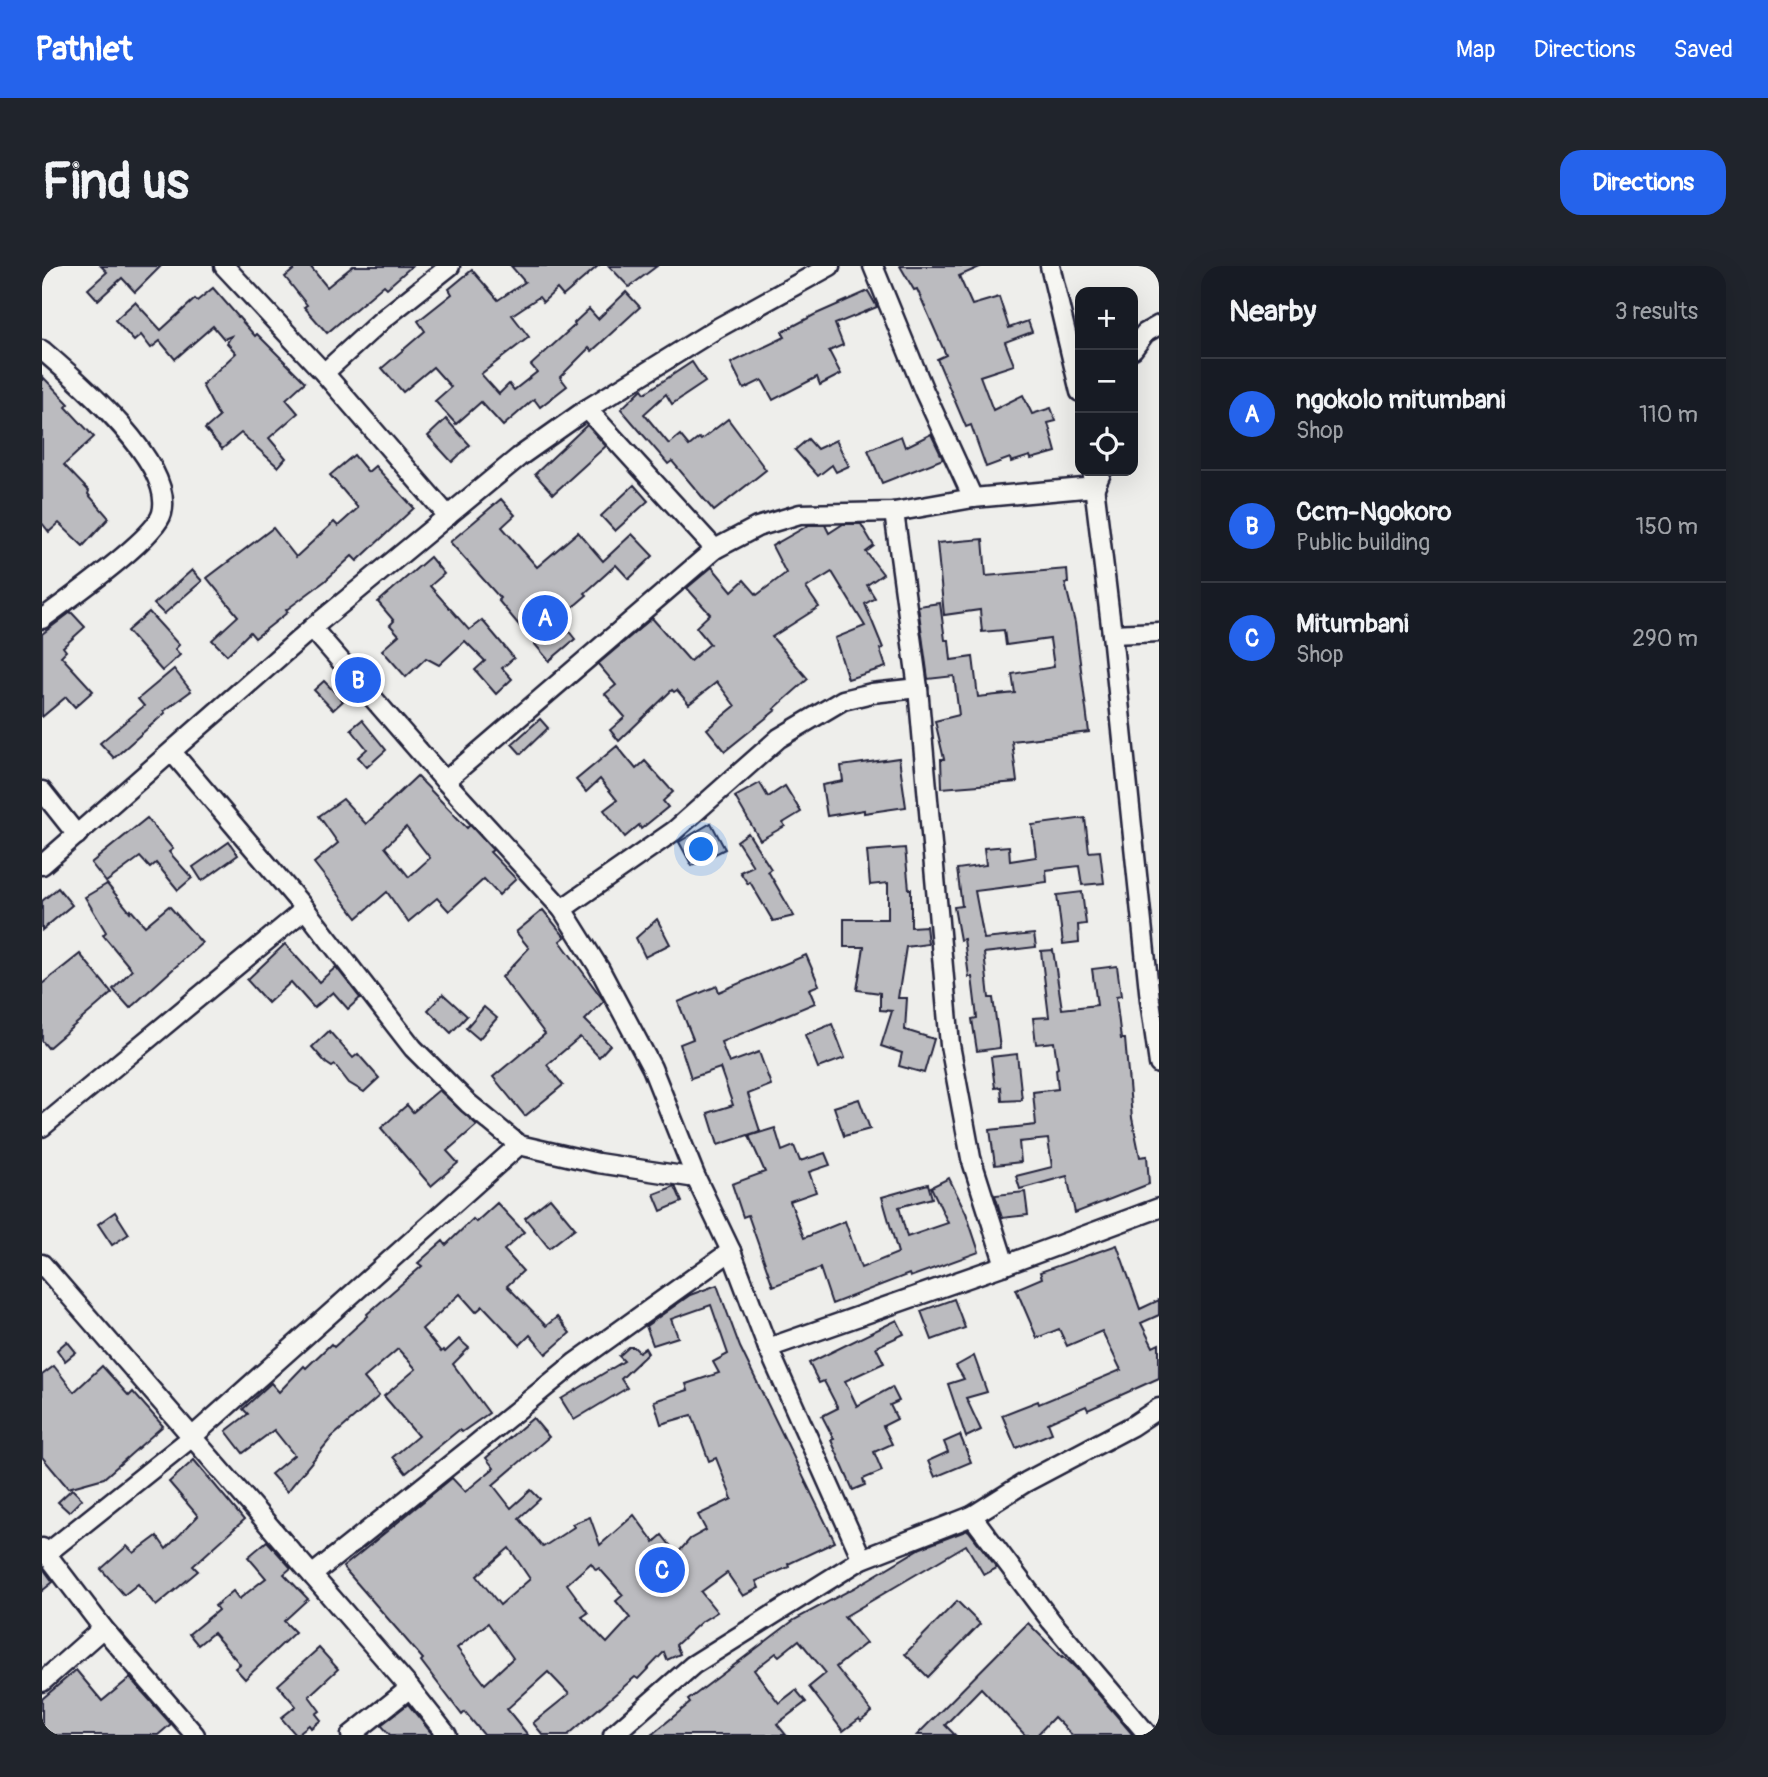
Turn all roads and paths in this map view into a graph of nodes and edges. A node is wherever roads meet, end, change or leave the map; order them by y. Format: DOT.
graph roads {
  1 [pos="224,266"];
  2 [pos="450,266"];
  3 [pos="830,266"];
  4 [pos="873,266"];
  5 [pos="1049,266"];
  6 [pos="1159,325"];
  7 [pos="1138,342"];
  8 [pos="42,350"];
  9 [pos="1075,372"];
  10 [pos="324,373"];
  11 [pos="587,409"];
  12 [pos="1096,476"];
  13 [pos="973,498"];
  14 [pos="894,512"];
  15 [pos="448,516"];
  16 [pos="715,549"];
  17 [pos="42,620"];
  18 [pos="312,628"];
  19 [pos="1159,632"];
  20 [pos="1112,634"];
  21 [pos="918,688"];
  22 [pos="172,751"];
  23 [pos="445,781"];
  24 [pos="42,791"];
  25 [pos="77,835"];
  26 [pos="42,865"];
  27 [pos="305,909"];
  28 [pos="562,909"];
  29 [pos="1159,1064"];
  30 [pos="42,1127"];
  31 [pos="519,1145"];
  32 [pos="696,1178"];
  33 [pos="1159,1208"];
  34 [pos="731,1251"];
  35 [pos="42,1264"];
  36 [pos="1005,1265"];
  37 [pos="768,1348"];
  38 [pos="1159,1408"];
  39 [pos="191,1438"];
  40 [pos="972,1516"];
  41 [pos="44,1551"];
  42 [pos="862,1559"];
  43 [pos="312,1575"];
  44 [pos="103,1628"];
  45 [pos="42,1682"];
  46 [pos="410,1688"];
  47 [pos="195,1735"];
  48 [pos="351,1735"];
  49 [pos="447,1735"];
  50 [pos="613,1735"];
  51 [pos="1149,1735"];
  1 -- 10 [label="street"];
  2 -- 10 [label="street"];
  3 -- 11 [label="street"];
  4 -- 13 [label="street"];
  5 -- 9 [label="street"];
  6 -- 7 [label="street"];
  8 -- 17 [label="street"];
  10 -- 15 [label="street"];
  11 -- 15 [label="street"];
  11 -- 16 [label="street"];
  12 -- 13 [label="street"];
  12 -- 20 [label="street"];
  13 -- 14 [label="street"];
  14 -- 16 [label="street"];
  14 -- 21 [label="street"];
  15 -- 18 [label="street"];
  16 -- 23 [label="street"];
  18 -- 22 [label="street"];
  18 -- 23 [label="street"];
  19 -- 20 [label="street"];
  20 -- 29 [label="street"];
  21 -- 28 [label="street"];
  21 -- 36 [label="street"];
  22 -- 25 [label="street"];
  22 -- 27 [label="street"];
  23 -- 28 [label="street"];
  24 -- 25 [label="street"];
  25 -- 26 [label="street"];
  27 -- 30 [label="street"];
  27 -- 31 [label="street"];
  28 -- 32 [label="street"];
  31 -- 32 [label="street"];
  31 -- 39 [label="street"];
  32 -- 34 [label="street"];
  33 -- 36 [label="street"];
  34 -- 37 [label="street"];
  34 -- 43 [label="street"];
  35 -- 39 [label="street"];
  36 -- 37 [label="street"];
  37 -- 42 [label="street"];
  38 -- 40 [label="street"];
  39 -- 41 [label="street"];
  39 -- 43 [label="street"];
  40 -- 42 [label="street"];
  40 -- 51 [label="street"];
  41 -- 44 [label="street"];
  42 -- 50 [label="street"];
  43 -- 46 [label="street"];
  44 -- 45 [label="street"];
  44 -- 47 [label="street"];
  46 -- 48 [label="street"];
  46 -- 49 [label="street"];
}
